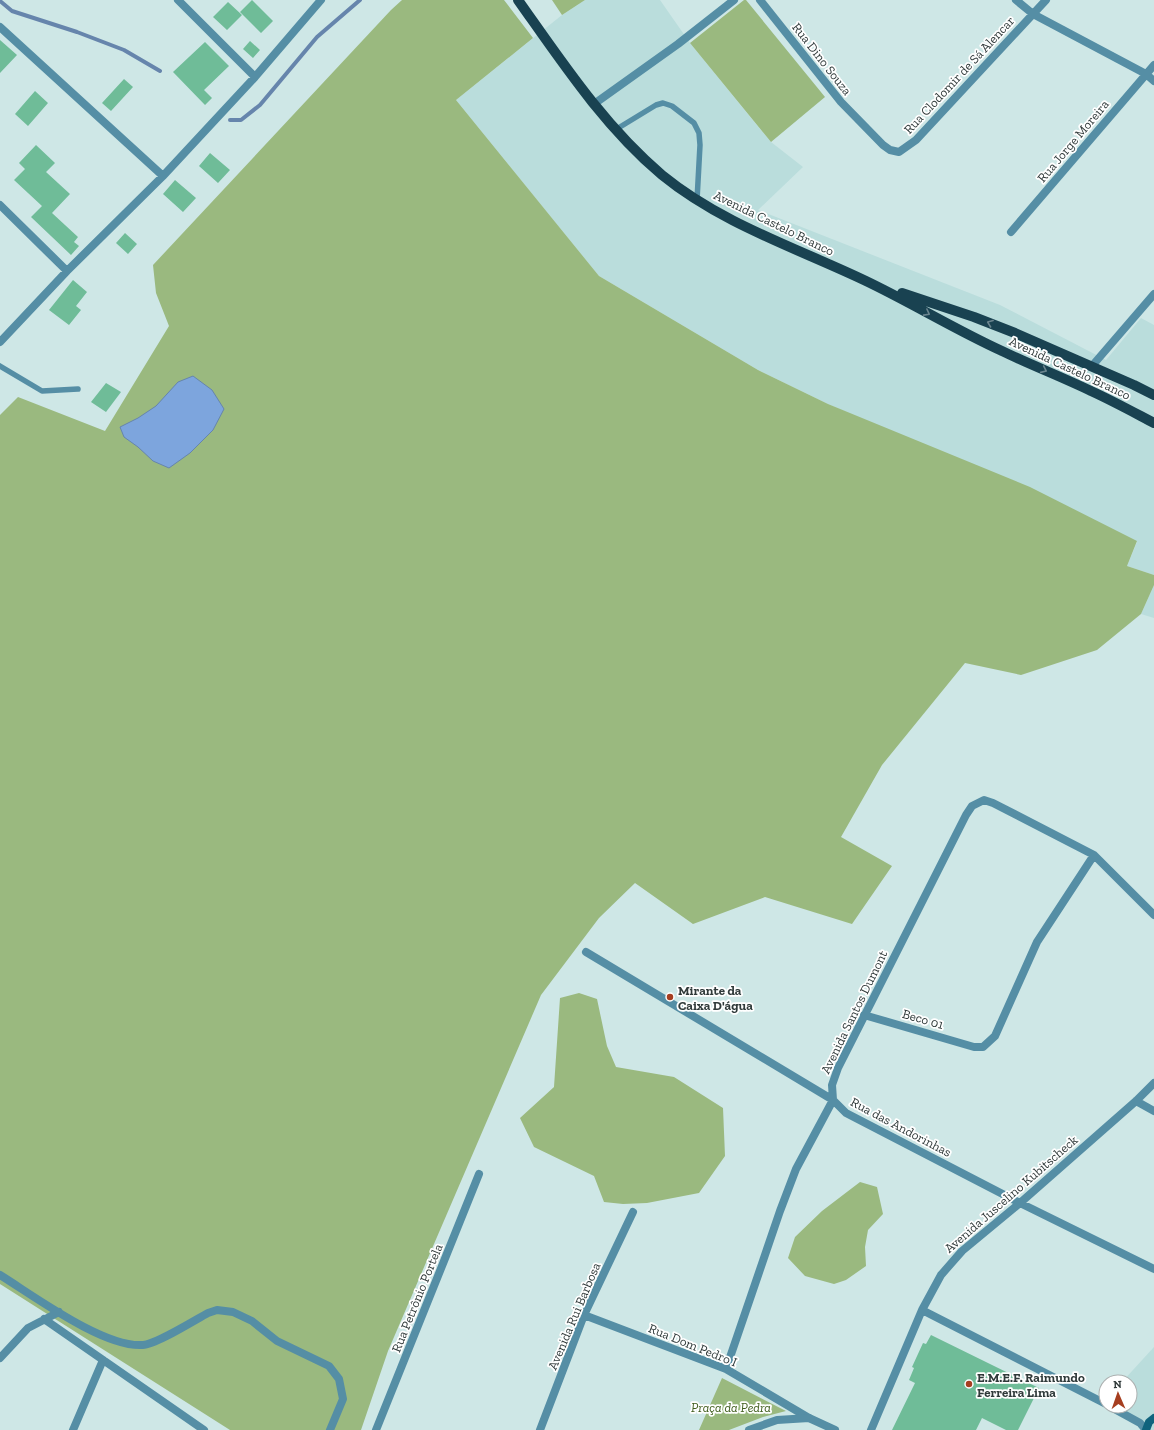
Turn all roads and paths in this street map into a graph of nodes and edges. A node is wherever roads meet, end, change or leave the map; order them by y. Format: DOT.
graph roads {
  1 [pos="178,0"];
  2 [pos="321,0"];
  3 [pos="518,0"];
  4 [pos="734,0"];
  5 [pos="760,0"];
  6 [pos="1016,0"];
  7 [pos="1046,0"];
  8 [pos="1033,14"];
  9 [pos="0,27"];
  10 [pos="1154,65"];
  11 [pos="1146,74"];
  12 [pos="255,77"];
  13 [pos="1154,81"];
  14 [pos="594,104"];
  15 [pos="868,129"];
  16 [pos="615,130"];
  17 [pos="163,176"];
  18 [pos="697,200"];
  19 [pos="0,205"];
  20 [pos="1011,232"];
  21 [pos="67,271"];
  22 [pos="868,282"];
  23 [pos="1154,294"];
  24 [pos="0,342"];
  25 [pos="0,366"];
  26 [pos="1092,366"];
  27 [pos="78,389"];
  28 [pos="1154,396"];
  29 [pos="1154,423"];
  30 [pos="1094,855"];
  31 [pos="1154,915"];
  32 [pos="586,952"];
  33 [pos="864,1015"];
  34 [pos="1154,1083"];
  35 [pos="833,1100"];
  36 [pos="1136,1101"];
  37 [pos="1154,1110"];
  38 [pos="479,1174"];
  39 [pos="1020,1203"];
  40 [pos="633,1212"];
  41 [pos="1154,1269"];
  42 [pos="0,1275"];
  43 [pos="922,1310"];
  44 [pos="59,1312"];
  45 [pos="584,1315"];
  46 [pos="44,1319"];
  47 [pos="0,1358"];
  48 [pos="103,1360"];
  49 [pos="726,1369"];
  50 [pos="1098,1400"];
  51 [pos="1125,1414"];
  52 [pos="1129,1416"];
  53 [pos="810,1418"];
  54 [pos="1153,1418"];
  55 [pos="73,1430"];
  56 [pos="204,1430"];
  57 [pos="330,1430"];
  58 [pos="376,1430"];
  59 [pos="540,1430"];
  60 [pos="749,1430"];
  61 [pos="835,1430"];
  62 [pos="871,1430"];
  63 [pos="1146,1430"];
  1 -- 12 [label="street"];
  2 -- 12 [label="street"];
  3 -- 14 [label="main road, Avenida Castelo Branco"];
  4 -- 14 [label="street"];
  5 -- 15 [label="street, Rua Dino Souza"];
  6 -- 8 [label="street"];
  7 -- 8 [label="street, Rua Clodomir de Sá Alencar"];
  8 -- 11 [label="street"];
  8 -- 15 [label="street, Rua Clodomir de Sá Alencar"];
  9 -- 17 [label="street"];
  10 -- 11 [label="street, Rua Jorge Moreira"];
  11 -- 13 [label="street"];
  11 -- 20 [label="street, Rua Jorge Moreira"];
  12 -- 17 [label="street"];
  14 -- 16 [label="main road, Avenida Castelo Branco"];
  16 -- 18 [label="main road, Avenida Castelo Branco"];
  16 -- 18 [label="lane"];
  17 -- 21 [label="street"];
  18 -- 22 [label="main road, Avenida Castelo Branco"];
  19 -- 21 [label="street"];
  21 -- 24 [label="street"];
  26 -- 22 [label="main road, Avenida Castelo Branco, one-way"];
  22 -- 29 [label="main road, Avenida Castelo Branco, one-way"];
  23 -- 26 [label="street"];
  25 -- 27 [label="lane"];
  26 -- 28 [label="main road, Avenida Castelo Branco"];
  30 -- 31 [label="street"];
  30 -- 33 [label="street, Beco 01"];
  30 -- 33 [label="street, Avenida Santos Dumont"];
  32 -- 35 [label="street, Rua das Andorinhas"];
  33 -- 35 [label="street, Avenida Santos Dumont"];
  34 -- 36 [label="street, Avenida Juscelino Kubitscheck"];
  35 -- 39 [label="street, Rua das Andorinhas"];
  35 -- 49 [label="street, Avenida Santos Dumont"];
  36 -- 37 [label="street"];
  36 -- 39 [label="street, Avenida Juscelino Kubitscheck"];
  38 -- 58 [label="street, Rua Petrônio Portela"];
  39 -- 41 [label="street, Rua das Andorinhas"];
  39 -- 43 [label="street, Avenida Juscelino Kubitscheck"];
  40 -- 45 [label="street, Avenida Rui Barbosa"];
  42 -- 44 [label="street"];
  43 -- 50 [label="street"];
  43 -- 62 [label="street, Avenida Juscelino Kubitscheck"];
  44 -- 46 [label="street"];
  44 -- 57 [label="street"];
  45 -- 49 [label="street, Rua Dom Pedro I"];
  45 -- 59 [label="street, Avenida Rui Barbosa"];
  46 -- 47 [label="street"];
  46 -- 48 [label="street"];
  48 -- 55 [label="street"];
  48 -- 56 [label="street"];
  49 -- 53 [label="street, Rua Dom Pedro I"];
  51 -- 52 [label="street"];
  52 -- 54 [label="street"];
  52 -- 63 [label="street"];
  53 -- 60 [label="street"];
  53 -- 61 [label="street"];
  54 -- 63 [label="main road"];
}
